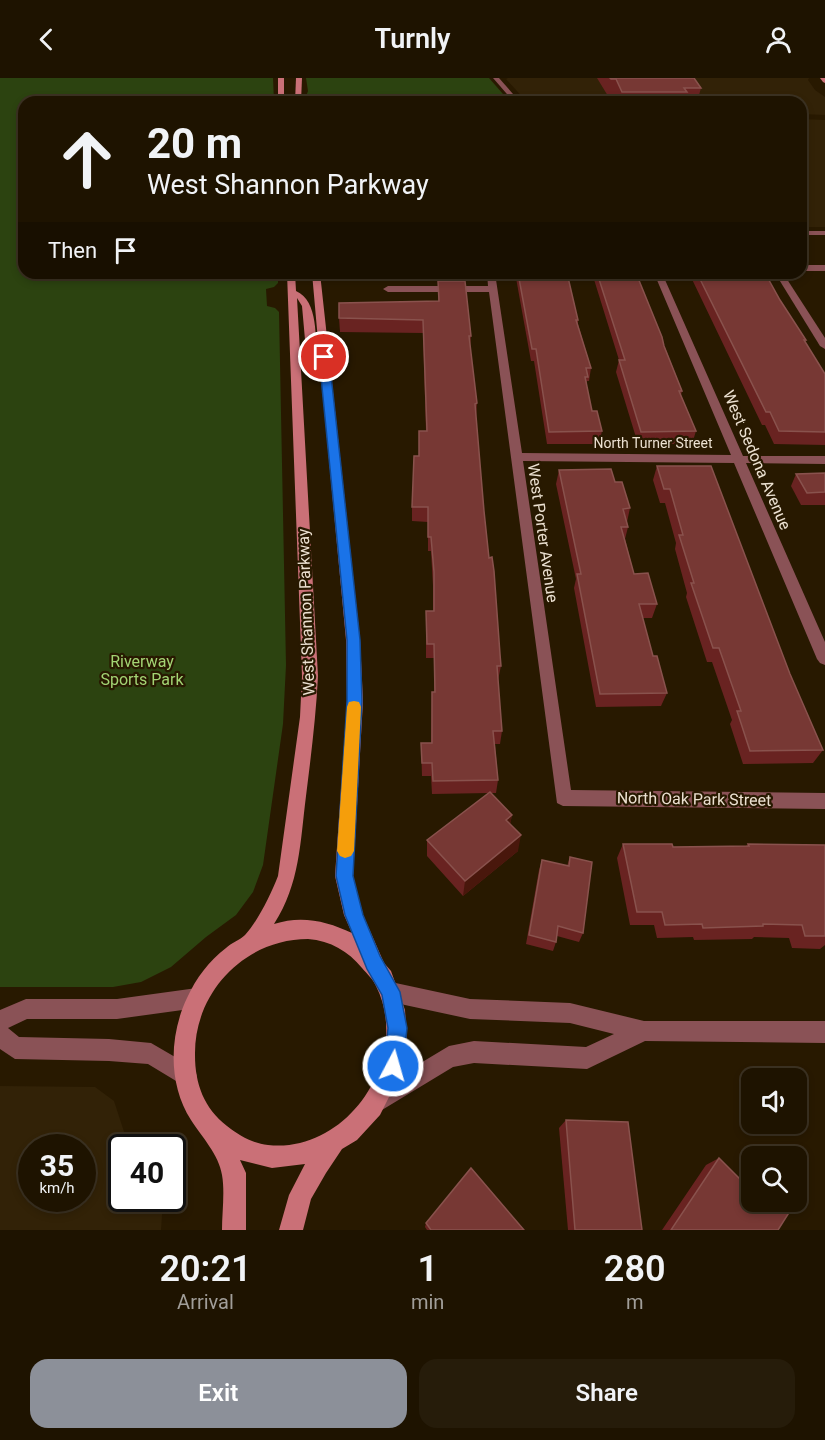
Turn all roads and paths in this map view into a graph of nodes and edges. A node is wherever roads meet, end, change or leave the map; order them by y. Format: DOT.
graph roads {
  1 [pos="281,78"];
  2 [pos="299,78"];
  3 [pos="496,78"];
  4 [pos="280,96"];
  5 [pos="298,96"];
  6 [pos="512,96"];
  7 [pos="807,268"];
  8 [pos="825,268"];
  9 [pos="291,279"];
  10 [pos="317,279"];
  11 [pos="492,279"];
  12 [pos="661,279"];
  13 [pos="782,279"];
  14 [pos="388,289"];
  15 [pos="493,289"];
  16 [pos="291,292"];
  17 [pos="813,327"];
  18 [pos="825,327"];
  19 [pos="825,346"];
  20 [pos="325,373"];
  21 [pos="516,457"];
  22 [pos="739,459"];
  23 [pos="825,460"];
  24 [pos="825,660"];
  25 [pos="563,798"];
  26 [pos="825,801"];
  27 [pos="252,941"];
  28 [pos="374,962"];
  29 [pos="391,992"];
  30 [pos="197,998"];
  31 [pos="0,1021"];
  32 [pos="644,1030"];
  33 [pos="825,1032"];
  34 [pos="0,1035"];
  35 [pos="186,1076"];
  36 [pos="377,1102"];
  37 [pos="214,1132"];
  38 [pos="332,1145"];
  39 [pos="234,1230"];
  40 [pos="291,1230"];
  1 -- 4 [label="street"];
  2 -- 5 [label="street"];
  3 -- 6 [label="street"];
  7 -- 8 [label="street"];
  9 -- 16 [label="street, West Shannon Parkway"];
  10 -- 20 [label="street"];
  11 -- 15 [label="street, West Porter Avenue"];
  12 -- 22 [label="street, West Sedona Avenue"];
  13 -- 17 [label="street"];
  14 -- 15 [label="street"];
  15 -- 21 [label="street, West Porter Avenue"];
  16 -- 20 [label="street"];
  16 -- 27 [label="street, West Shannon Parkway"];
  17 -- 18 [label="street"];
  17 -- 19 [label="street"];
  20 -- 28 [label="street"];
  21 -- 22 [label="street, North Turner Street"];
  21 -- 25 [label="street, West Porter Avenue"];
  22 -- 23 [label="street, North Turner Street"];
  22 -- 24 [label="street, West Sedona Avenue"];
  25 -- 26 [label="street, North Oak Park Street"];
  27 -- 28 [label="street"];
  27 -- 30 [label="street"];
  28 -- 29 [label="street"];
  29 -- 32 [label="street"];
  29 -- 36 [label="street"];
  30 -- 31 [label="street"];
  30 -- 35 [label="street"];
  32 -- 33 [label="street"];
  32 -- 36 [label="street"];
  34 -- 35 [label="street"];
  35 -- 37 [label="street"];
  36 -- 38 [label="street"];
  37 -- 38 [label="street"];
  37 -- 39 [label="street"];
  38 -- 40 [label="street"];
}
